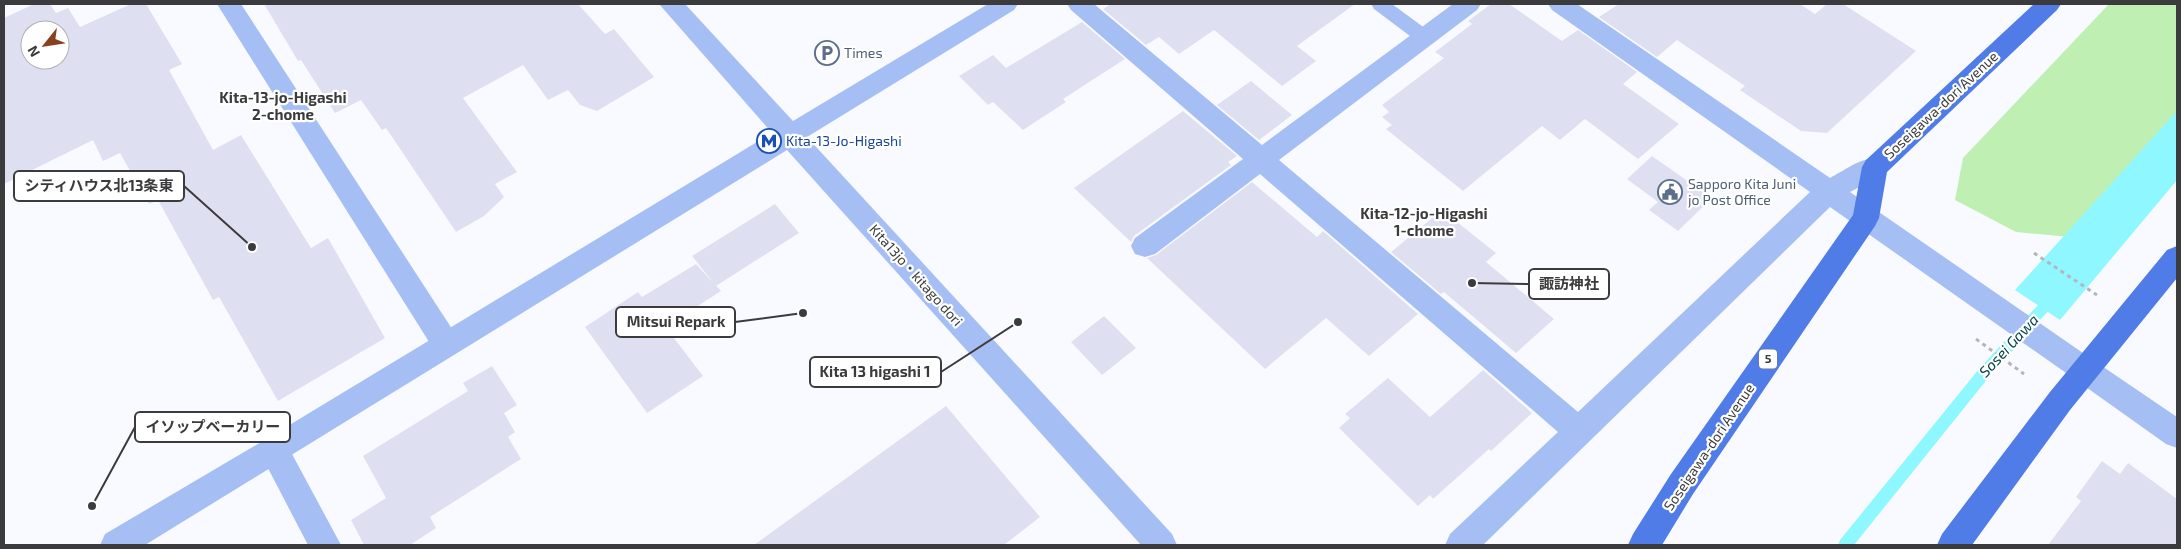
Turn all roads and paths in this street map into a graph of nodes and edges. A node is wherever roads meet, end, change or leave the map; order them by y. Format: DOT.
graph roads {
  1 [pos="228,4"];
  2 [pos="671,4"];
  3 [pos="1006,4"];
  4 [pos="1079,4"];
  5 [pos="1380,4"];
  6 [pos="1469,4"];
  7 [pos="1560,4"];
  8 [pos="2049,4"];
  9 [pos="1424,37"];
  10 [pos="790,136"];
  11 [pos="1260,159"];
  12 [pos="1875,167"];
  13 [pos="1829,191"];
  14 [pos="1866,218"];
  15 [pos="1145,246"];
  16 [pos="2034,254"];
  17 [pos="2177,258"];
  18 [pos="2097,295"];
  19 [pos="1970,335"];
  20 [pos="446,344"];
  21 [pos="2086,371"];
  22 [pos="2024,374"];
  23 [pos="1579,431"];
  24 [pos="2177,434"];
  25 [pos="274,451"];
  26 [pos="116,545"];
  27 [pos="325,545"];
  28 [pos="1161,545"];
  29 [pos="1461,545"];
  30 [pos="1644,545"];
  31 [pos="1953,545"];
  1 -- 20 [label="street"];
  2 -- 10 [label="street, Kita13jo・kitago dori"];
  3 -- 10 [label="street"];
  4 -- 11 [label="street"];
  5 -- 9 [label="lane"];
  6 -- 9 [label="street"];
  7 -- 13 [label="street"];
  8 -- 12 [label="highway, Soseigawa-dori Avenue"];
  9 -- 11 [label="street"];
  10 -- 20 [label="street"];
  10 -- 28 [label="street, Kita13jo・kitago dori"];
  11 -- 15 [label="street"];
  11 -- 23 [label="street"];
  12 -- 13 [label="street"];
  12 -- 14 [label="highway, Soseigawa-dori Avenue / 5"];
  13 -- 14 [label="street"];
  13 -- 23 [label="street"];
  14 -- 21 [label="street"];
  14 -- 30 [label="highway, Soseigawa-dori Avenue / 5"];
  16 -- 18 [label="path"];
  17 -- 21 [label="highway"];
  19 -- 22 [label="path"];
  20 -- 25 [label="street"];
  21 -- 24 [label="street"];
  21 -- 31 [label="highway"];
  23 -- 29 [label="street"];
  25 -- 26 [label="street"];
  25 -- 27 [label="street"];
}
